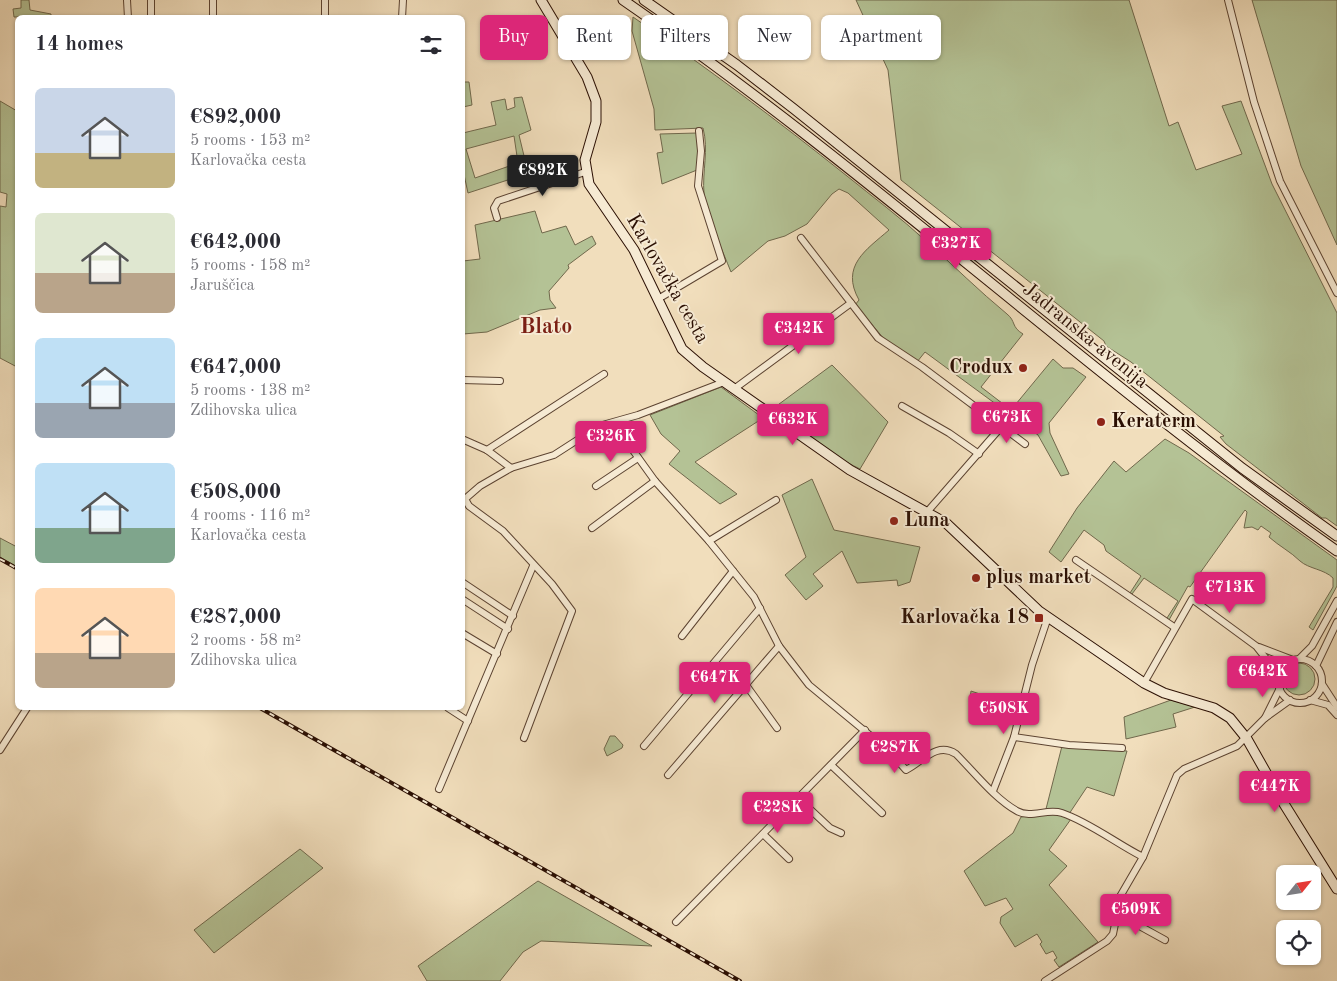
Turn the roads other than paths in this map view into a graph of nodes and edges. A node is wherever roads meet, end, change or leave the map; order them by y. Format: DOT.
graph roads {
  1 [pos="127,0"];
  2 [pos="150,0"];
  3 [pos="213,0"];
  4 [pos="325,0"];
  5 [pos="403,0"];
  6 [pos="541,0"];
  7 [pos="623,0"];
  8 [pos="644,0"];
  9 [pos="1228,0"];
  10 [pos="128,15"];
  11 [pos="151,15"];
  12 [pos="213,15"];
  13 [pos="325,15"];
  14 [pos="402,15"];
  15 [pos="699,131"];
  16 [pos="585,172"];
  17 [pos="496,218"];
  18 [pos="801,238"];
  19 [pos="1337,293"];
  20 [pos="658,299"];
  21 [pos="851,303"];
  22 [pos="604,374"];
  23 [pos="465,380"];
  24 [pos="500,381"];
  25 [pos="724,382"];
  26 [pos="734,390"];
  27 [pos="902,406"];
  28 [pos="620,421"];
  29 [pos="1002,426"];
  30 [pos="465,440"];
  31 [pos="1025,444"];
  32 [pos="487,450"];
  33 [pos="979,454"];
  34 [pos="638,458"];
  35 [pos="511,468"];
  36 [pos="655,481"];
  37 [pos="596,486"];
  38 [pos="465,498"];
  39 [pos="465,500"];
  40 [pos="776,500"];
  41 [pos="928,511"];
  42 [pos="592,528"];
  43 [pos="1337,536"];
  44 [pos="709,541"];
  45 [pos="1337,551"];
  46 [pos="1076,560"];
  47 [pos="533,566"];
  48 [pos="733,572"];
  49 [pos="465,584"];
  50 [pos="465,601"];
  51 [pos="1337,601"];
  52 [pos="760,608"];
  53 [pos="513,616"];
  54 [pos="1048,618"];
  55 [pos="1337,622"];
  56 [pos="1174,627"];
  57 [pos="508,629"];
  58 [pos="465,635"];
  59 [pos="682,636"];
  60 [pos="779,646"];
  61 [pos="1256,646"];
  62 [pos="497,654"];
  63 [pos="1296,660"];
  64 [pos="1316,666"];
  65 [pos="1279,675"];
  66 [pos="1144,683"];
  67 [pos="1322,684"];
  68 [pos="746,685"];
  69 [pos="1280,688"];
  70 [pos="1290,700"];
  71 [pos="1310,700"];
  72 [pos="1337,707"];
  73 [pos="26,710"];
  74 [pos="451,710"];
  75 [pos="1337,715"];
  76 [pos="1265,718"];
  77 [pos="468,721"];
  78 [pos="777,728"];
  79 [pos="865,730"];
  80 [pos="1014,737"];
  81 [pos="524,738"];
  82 [pos="1247,739"];
  83 [pos="644,746"];
  84 [pos="1122,748"];
  85 [pos="0,750"];
  86 [pos="831,765"];
  87 [pos="668,775"];
  88 [pos="439,789"];
  89 [pos="993,791"];
  90 [pos="798,798"];
  91 [pos="882,813"];
  92 [pos="841,833"];
  93 [pos="763,834"];
  94 [pos="1143,857"];
  95 [pos="789,859"];
  96 [pos="1337,889"];
  97 [pos="1116,913"];
  98 [pos="676,922"];
  99 [pos="1165,940"];
  100 [pos="1045,981"];
  1 -- 10 [label="street"];
  2 -- 11 [label="street"];
  3 -- 12 [label="street"];
  4 -- 13 [label="street"];
  5 -- 14 [label="street"];
  6 -- 16 [label="main road"];
  7 -- 45 [label="main road, Jadranska avenija"];
  8 -- 43 [label="main road, Jadranska avenija"];
  9 -- 19 [label="street"];
  15 -- 20 [label="street"];
  16 -- 17 [label="street"];
  16 -- 20 [label="main road, Karlovačka cesta"];
  18 -- 21 [label="street"];
  20 -- 25 [label="main road, Karlovačka cesta"];
  21 -- 26 [label="street"];
  21 -- 29 [label="street"];
  22 -- 32 [label="street"];
  23 -- 24 [label="street"];
  25 -- 26 [label="main road, Karlovačka cesta"];
  25 -- 28 [label="street"];
  26 -- 41 [label="main road, Karlovačka cesta"];
  27 -- 33 [label="street"];
  28 -- 34 [label="street"];
  28 -- 35 [label="street"];
  29 -- 31 [label="street"];
  29 -- 33 [label="street"];
  30 -- 32 [label="street"];
  32 -- 35 [label="street"];
  33 -- 41 [label="street"];
  34 -- 36 [label="street"];
  34 -- 37 [label="street"];
  35 -- 38 [label="street"];
  36 -- 42 [label="street"];
  36 -- 44 [label="street"];
  39 -- 47 [label="street"];
  40 -- 44 [label="street"];
  41 -- 54 [label="main road, Karlovačka cesta"];
  44 -- 48 [label="street"];
  46 -- 56 [label="street"];
  47 -- 53 [label="street"];
  47 -- 81 [label="street"];
  48 -- 52 [label="street"];
  48 -- 59 [label="street"];
  49 -- 53 [label="street"];
  50 -- 57 [label="street"];
  51 -- 63 [label="street"];
  52 -- 60 [label="street"];
  52 -- 83 [label="street"];
  53 -- 57 [label="street"];
  54 -- 66 [label="main road, Karlovačka cesta"];
  54 -- 80 [label="street"];
  55 -- 64 [label="street"];
  56 -- 61 [label="street"];
  56 -- 66 [label="street"];
  57 -- 62 [label="street"];
  58 -- 62 [label="street"];
  60 -- 68 [label="street"];
  60 -- 79 [label="street"];
  61 -- 63 [label="street"];
  61 -- 65 [label="street"];
  62 -- 77 [label="street"];
  63 -- 64 [label="street"];
  63 -- 65 [label="street"];
  64 -- 67 [label="street"];
  65 -- 69 [label="street"];
  66 -- 82 [label="main road, Karlovačka cesta"];
  67 -- 71 [label="street"];
  67 -- 72 [label="street"];
  68 -- 78 [label="street"];
  68 -- 87 [label="street"];
  69 -- 70 [label="street"];
  69 -- 76 [label="street"];
  70 -- 71 [label="street"];
  70 -- 76 [label="street"];
  71 -- 75 [label="street"];
  73 -- 85 [label="street"];
  74 -- 77 [label="street"];
  76 -- 82 [label="street"];
  77 -- 88 [label="street"];
  79 -- 86 [label="street"];
  79 -- 89 [label="street"];
  80 -- 84 [label="street"];
  80 -- 89 [label="street"];
  82 -- 94 [label="street"];
  82 -- 96 [label="main road, Karlovačka cesta"];
  86 -- 90 [label="street"];
  86 -- 91 [label="street"];
  89 -- 94 [label="street"];
  90 -- 92 [label="street"];
  90 -- 93 [label="street"];
  93 -- 95 [label="street"];
  93 -- 98 [label="street"];
  94 -- 97 [label="street"];
  97 -- 99 [label="street"];
  97 -- 100 [label="street"];
}
